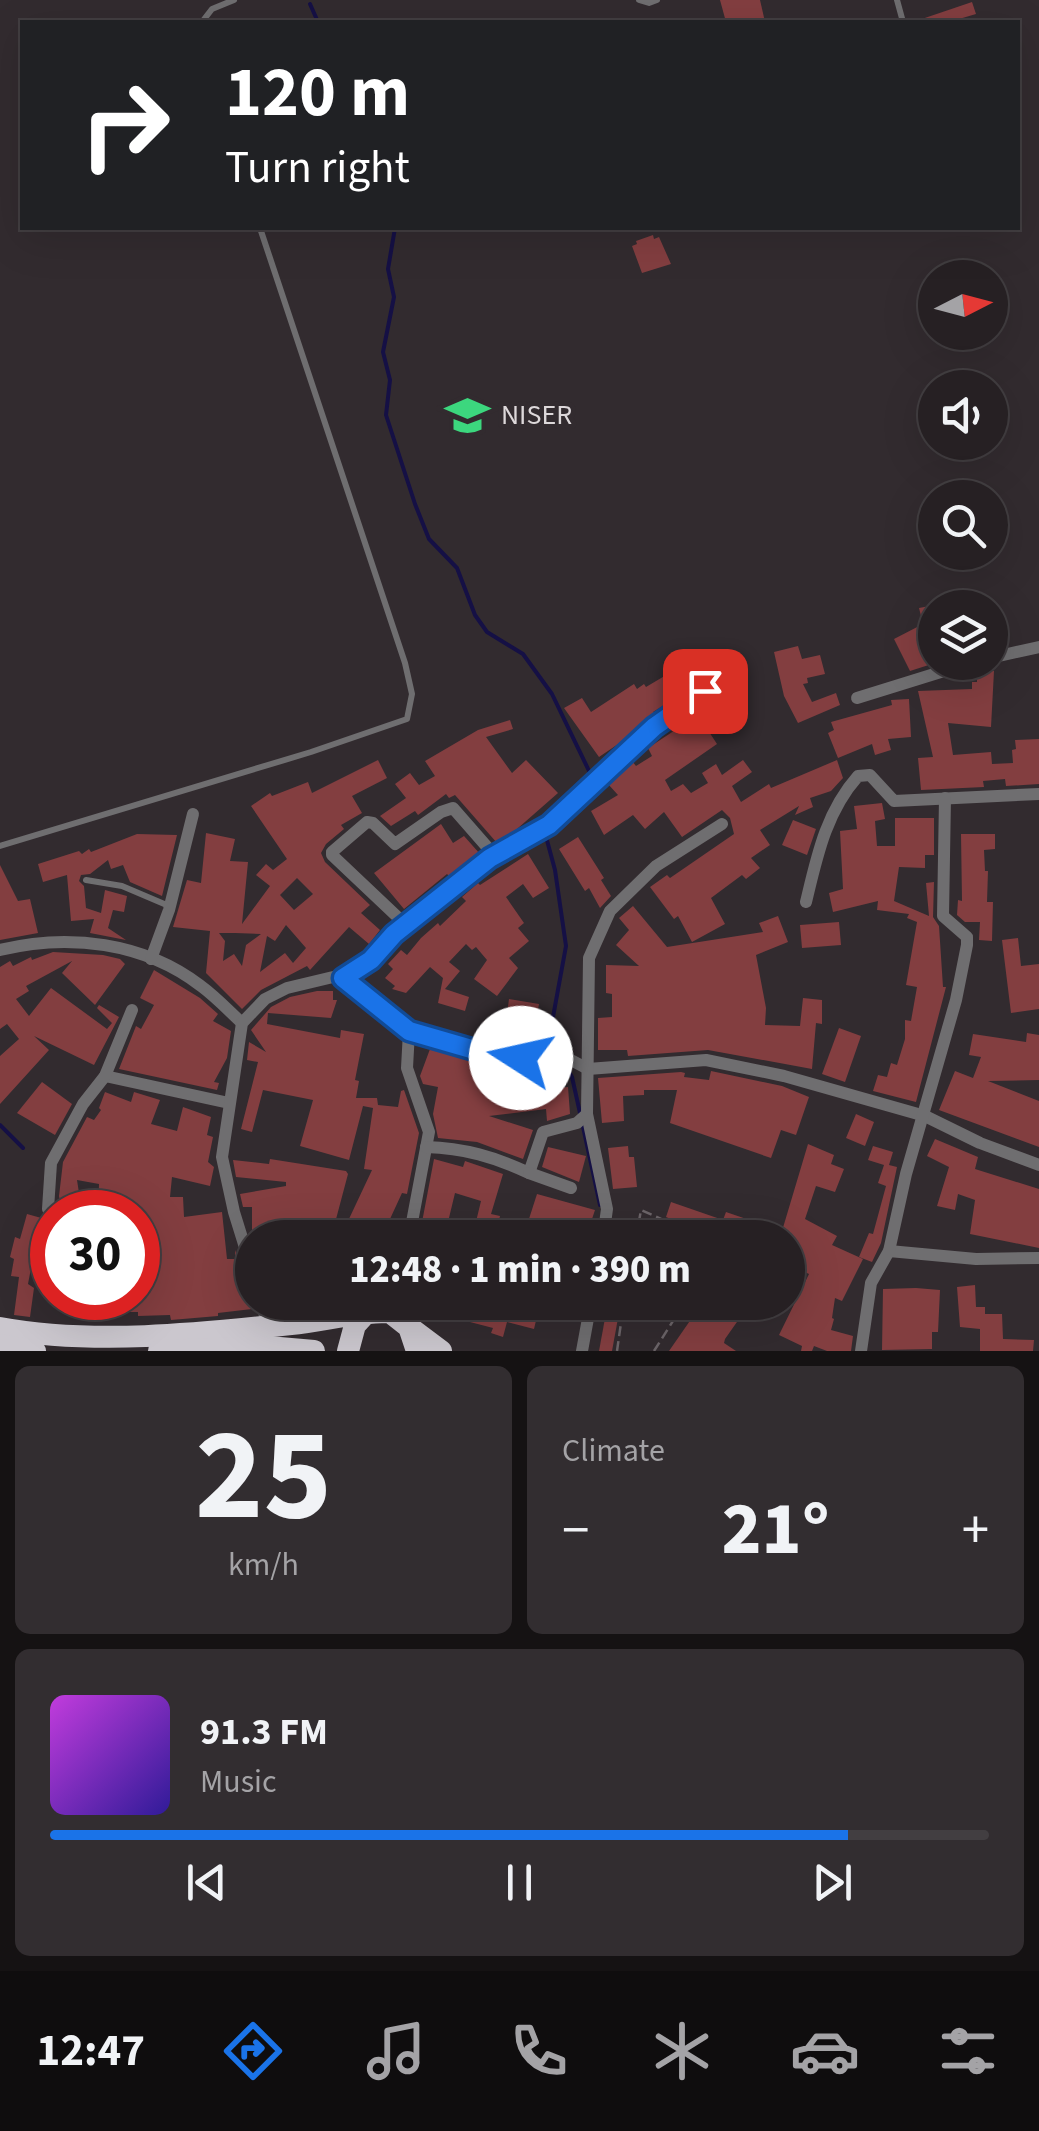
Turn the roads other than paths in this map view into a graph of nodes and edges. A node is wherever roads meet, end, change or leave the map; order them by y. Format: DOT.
graph roads {
  1 [pos="234,0"];
  2 [pos="639,0"];
  3 [pos="657,0"];
  4 [pos="204,20"];
  5 [pos="261,230"];
  6 [pos="1039,647"];
  7 [pos="1008,654"];
  8 [pos="918,679"];
  9 [pos="705,691"];
  10 [pos="857,698"];
  11 [pos="1039,794"];
  12 [pos="945,798"];
  13 [pos="193,814"];
  14 [pos="722,824"];
  15 [pos="0,846"];
  16 [pos="495,856"];
  17 [pos="86,880"];
  18 [pos="806,902"];
  19 [pos="170,906"];
  20 [pos="406,925"];
  21 [pos="0,950"];
  22 [pos="151,959"];
  23 [pos="343,978"];
  24 [pos="132,1010"];
  25 [pos="242,1022"];
  26 [pos="409,1031"];
  27 [pos="588,1069"];
  28 [pos="104,1076"];
  29 [pos="229,1103"];
  30 [pos="925,1116"];
  31 [pos="583,1118"];
  32 [pos="426,1147"];
  33 [pos="1039,1165"];
  34 [pos="529,1173"];
  35 [pos="571,1188"];
  36 [pos="49,1190"];
  37 [pos="236,1220"];
  38 [pos="412,1220"];
  39 [pos="605,1220"];
  40 [pos="888,1252"];
  41 [pos="1039,1258"];
  42 [pos="235,1318"];
  43 [pos="360,1320"];
  44 [pos="401,1320"];
  45 [pos="405,1320"];
  46 [pos="588,1320"];
  47 [pos="0,1328"];
  48 [pos="158,1351"];
  49 [pos="314,1351"];
  50 [pos="348,1351"];
  51 [pos="417,1351"];
  52 [pos="441,1351"];
  53 [pos="582,1351"];
  54 [pos="861,1351"];
  1 -- 4 [label="lane"];
  2 -- 3 [label="lane"];
  5 -- 15 [label="lane"];
  6 -- 7 [label="street"];
  8 -- 10 [label="street"];
  9 -- 16 [label="street"];
  11 -- 12 [label="street"];
  12 -- 18 [label="street"];
  12 -- 30 [label="street"];
  13 -- 19 [label="street"];
  14 -- 27 [label="street"];
  16 -- 20 [label="street"];
  16 -- 20 [label="street"];
  17 -- 19 [label="lane"];
  19 -- 22 [label="street"];
  20 -- 23 [label="street"];
  21 -- 22 [label="street"];
  22 -- 25 [label="street"];
  23 -- 25 [label="street"];
  23 -- 26 [label="street"];
  24 -- 28 [label="street"];
  25 -- 29 [label="street"];
  26 -- 27 [label="street"];
  26 -- 32 [label="street"];
  27 -- 30 [label="street"];
  27 -- 31 [label="street"];
  28 -- 29 [label="street"];
  28 -- 36 [label="street"];
  29 -- 37 [label="street"];
  30 -- 33 [label="street"];
  30 -- 40 [label="street"];
  31 -- 34 [label="street"];
  31 -- 39 [label="street"];
  32 -- 34 [label="street"];
  32 -- 38 [label="street"];
  34 -- 35 [label="street"];
  40 -- 41 [label="street"];
  40 -- 54 [label="street"];
  42 -- 47 [label="highway"];
  43 -- 50 [label="highway"];
  44 -- 51 [label="highway"];
  45 -- 52 [label="highway"];
  46 -- 53 [label="street"];
  48 -- 49 [label="highway"];
}
